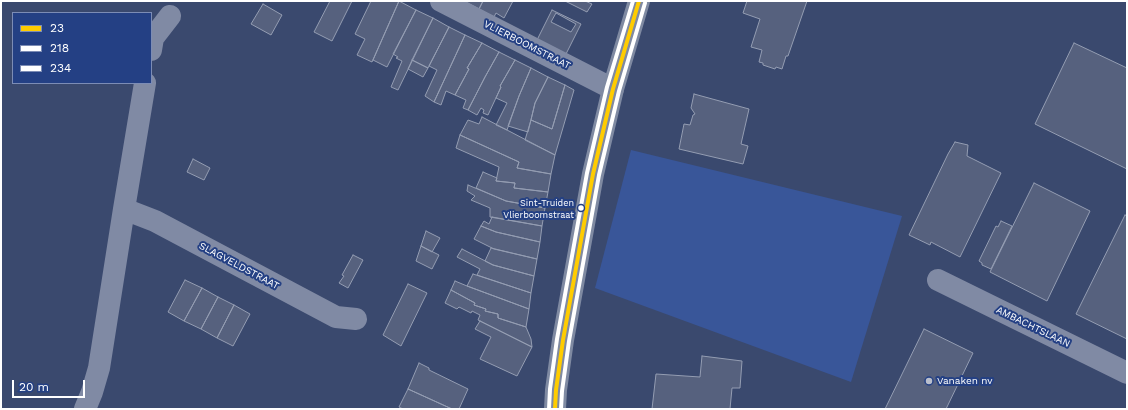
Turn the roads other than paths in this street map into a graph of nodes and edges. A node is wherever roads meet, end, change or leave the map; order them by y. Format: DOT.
graph roads {
  1 [pos="441,1"];
  2 [pos="639,1"];
  3 [pos="170,16"];
  4 [pos="152,44"];
  5 [pos="145,84"];
  6 [pos="614,89"];
  7 [pos="124,209"];
  8 [pos="938,280"];
  9 [pos="356,319"];
  10 [pos="1127,373"];
  11 [pos="85,409"];
  12 [pos="555,409"];
  1 -- 6 [label="street, VLIERBOOMSTRAAT"];
  2 -- 6 [label="main road"];
  3 -- 4 [label="street"];
  5 -- 7 [label="street"];
  6 -- 12 [label="main road"];
  7 -- 9 [label="street, SLAGVELDSTRAAT"];
  7 -- 11 [label="street"];
  8 -- 10 [label="street, AMBACHTSLAAN"];
}
